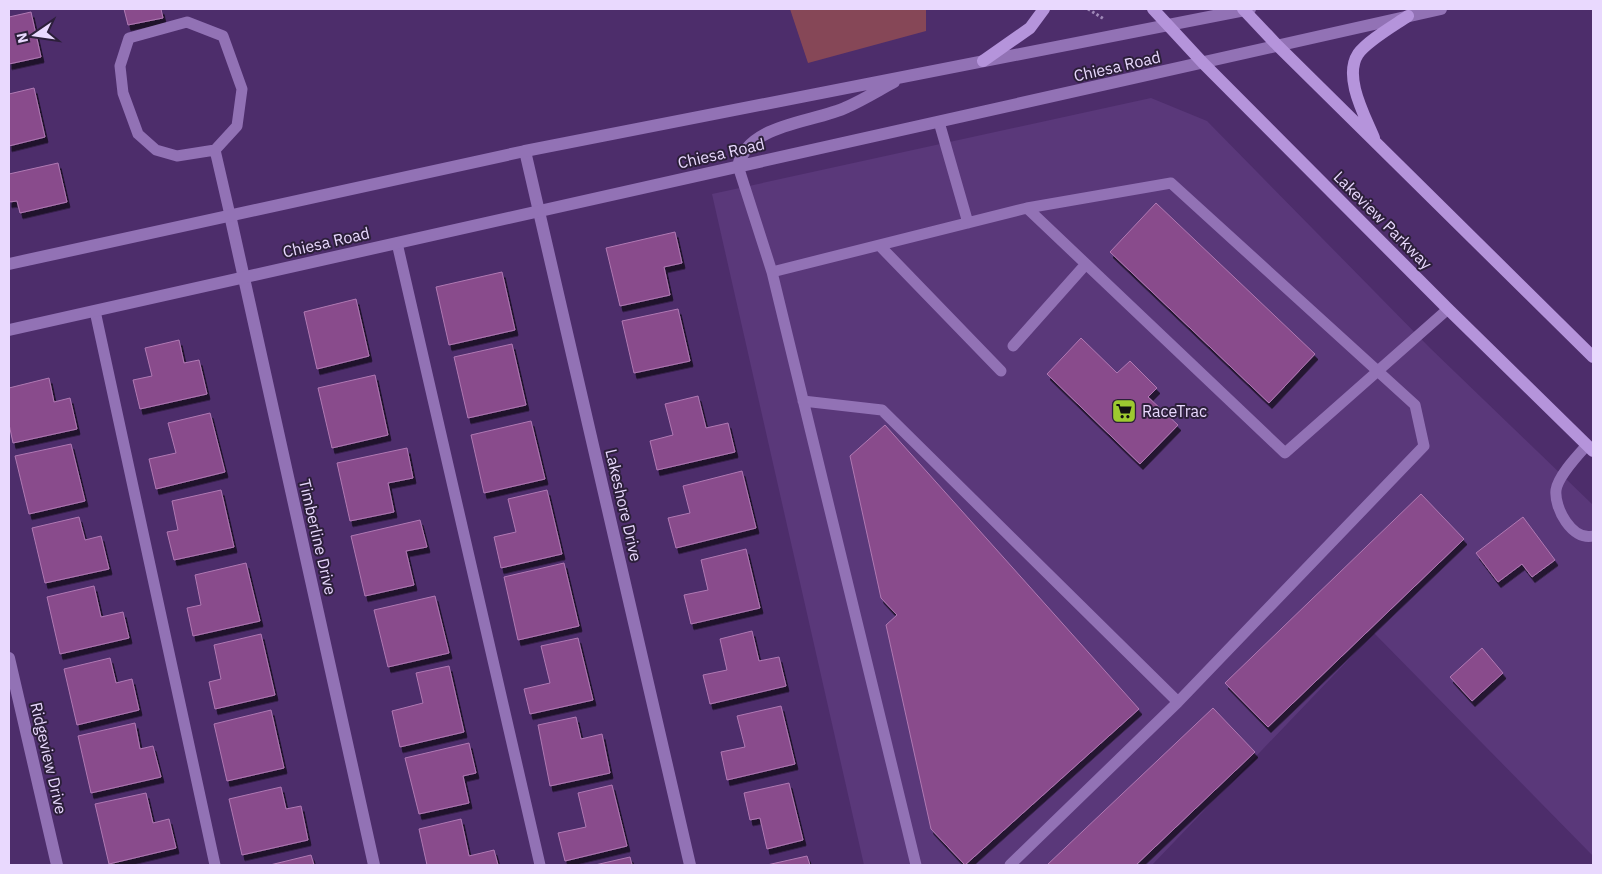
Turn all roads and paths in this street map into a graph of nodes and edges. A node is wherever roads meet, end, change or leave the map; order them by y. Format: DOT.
graph roads {
  1 [pos="1044,9"];
  2 [pos="1088,9"];
  3 [pos="1153,9"];
  4 [pos="1246,9"];
  5 [pos="1441,9"];
  6 [pos="1408,16"];
  7 [pos="1109,22"];
  8 [pos="1169,25"];
  9 [pos="1278,46"];
  10 [pos="982,61"];
  11 [pos="1203,63"];
  12 [pos="906,76"];
  13 [pos="939,122"];
  14 [pos="1376,143"];
  15 [pos="215,150"];
  16 [pos="525,151"];
  17 [pos="738,166"];
  18 [pos="1027,208"];
  19 [pos="539,211"];
  20 [pos="230,215"];
  21 [pos="968,222"];
  22 [pos="397,243"];
  23 [pos="879,245"];
  24 [pos="9,264"];
  25 [pos="1086,264"];
  26 [pos="772,272"];
  27 [pos="244,277"];
  28 [pos="1448,309"];
  29 [pos="95,311"];
  30 [pos="9,330"];
  31 [pos="1013,346"];
  32 [pos="1593,357"];
  33 [pos="1378,370"];
  34 [pos="1001,371"];
  35 [pos="802,401"];
  36 [pos="1590,448"];
  37 [pos="1593,536"];
  38 [pos="9,658"];
  39 [pos="1178,702"];
  40 [pos="57,865"];
  41 [pos="215,865"];
  42 [pos="374,865"];
  43 [pos="540,865"];
  44 [pos="690,865"];
  45 [pos="916,865"];
  46 [pos="1010,865"];
  1 -- 10 [label="main road"];
  2 -- 7 [label="path"];
  3 -- 8 [label="main road, Lakeview Parkway"];
  4 -- 8 [label="main road, Chiesa Road"];
  4 -- 9 [label="main road"];
  5 -- 6 [label="main road, Chiesa Road"];
  6 -- 9 [label="main road, Chiesa Road"];
  6 -- 14 [label="main road"];
  8 -- 10 [label="main road, Chiesa Road"];
  8 -- 11 [label="main road, Lakeview Parkway"];
  9 -- 11 [label="main road, Chiesa Road"];
  9 -- 14 [label="main road"];
  10 -- 12 [label="main road, Chiesa Road"];
  11 -- 13 [label="main road, Chiesa Road"];
  11 -- 28 [label="main road, Lakeview Parkway"];
  12 -- 16 [label="main road, Chiesa Road"];
  12 -- 17 [label="main road"];
  13 -- 17 [label="main road, Chiesa Road"];
  13 -- 21 [label="lane"];
  14 -- 32 [label="main road"];
  15 -- 15 [label="lane"];
  15 -- 20 [label="lane"];
  16 -- 19 [label="main road, Lakeshore Drive"];
  16 -- 20 [label="main road, Chiesa Road"];
  17 -- 19 [label="main road, Chiesa Road"];
  17 -- 26 [label="lane"];
  18 -- 21 [label="lane"];
  18 -- 25 [label="lane"];
  18 -- 33 [label="lane"];
  19 -- 22 [label="main road, Chiesa Road"];
  19 -- 44 [label="main road, Lakeshore Drive"];
  20 -- 24 [label="main road, Chiesa Road"];
  20 -- 27 [label="main road, Timberline Drive"];
  21 -- 23 [label="lane"];
  22 -- 27 [label="main road, Chiesa Road"];
  22 -- 43 [label="lane"];
  23 -- 26 [label="lane"];
  23 -- 34 [label="lane"];
  25 -- 31 [label="lane"];
  25 -- 33 [label="lane"];
  26 -- 35 [label="lane"];
  27 -- 29 [label="main road, Chiesa Road"];
  27 -- 42 [label="main road, Timberline Drive"];
  28 -- 33 [label="lane"];
  28 -- 36 [label="main road, Lakeview Parkway"];
  29 -- 30 [label="main road, Chiesa Road"];
  29 -- 41 [label="lane"];
  33 -- 39 [label="lane"];
  35 -- 39 [label="lane"];
  35 -- 45 [label="lane"];
  36 -- 37 [label="lane"];
  38 -- 40 [label="main road, Ridgeview Drive"];
  39 -- 46 [label="lane"];
}
